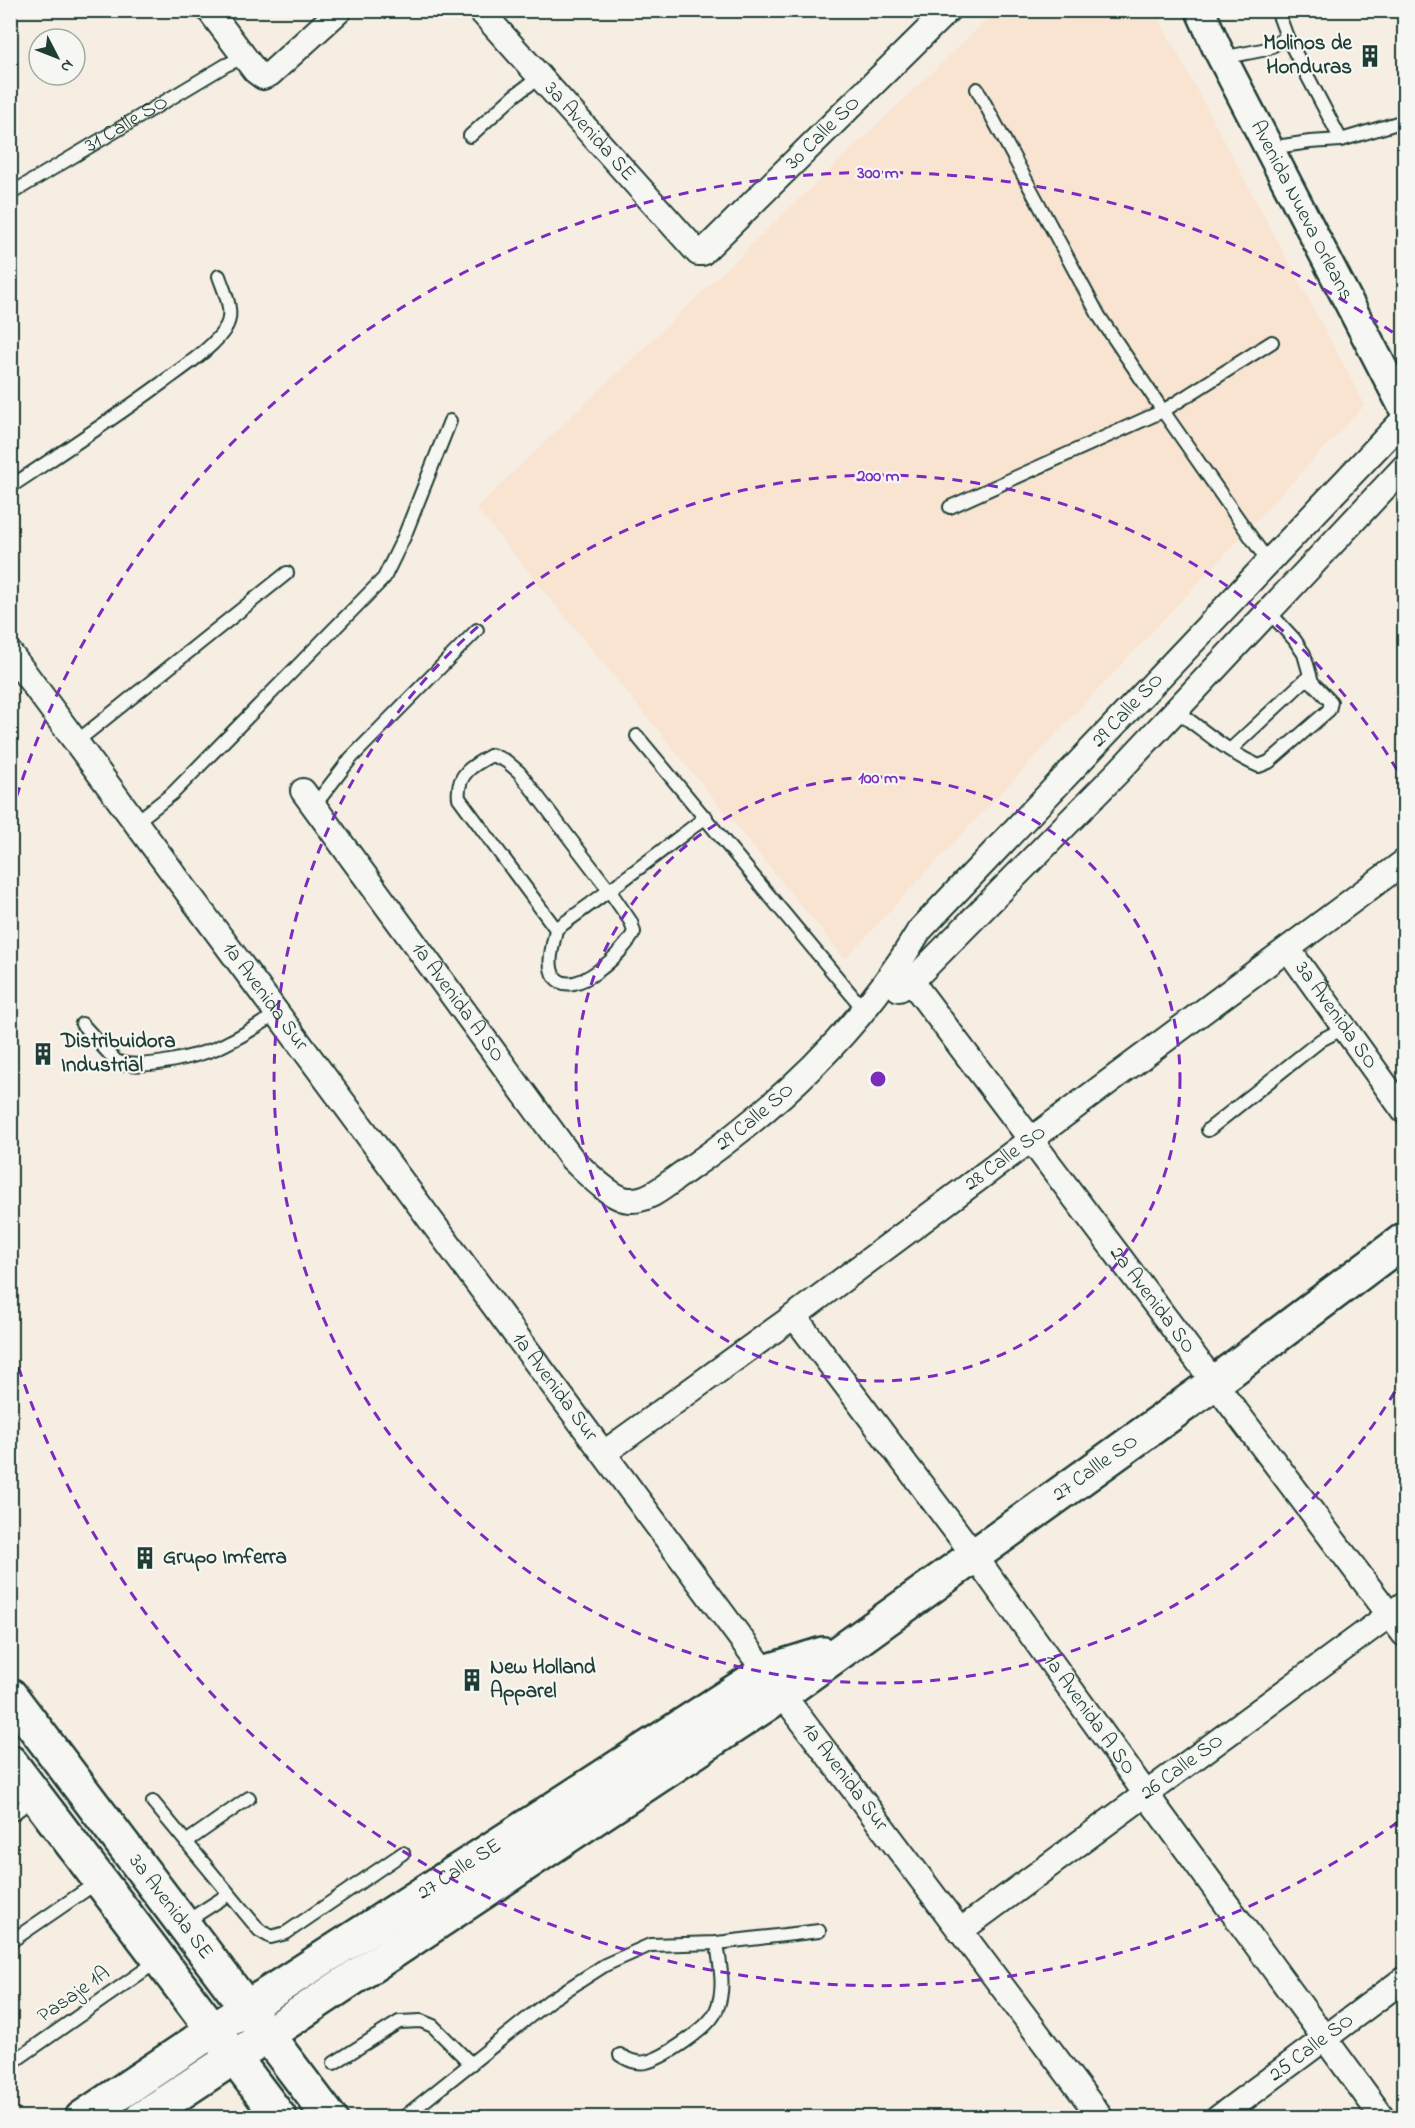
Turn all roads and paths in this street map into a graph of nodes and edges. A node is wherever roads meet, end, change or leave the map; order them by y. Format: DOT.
graph roads {
  1 [pos="209,10"];
  2 [pos="340,10"];
  3 [pos="480,10"];
  4 [pos="948,10"];
  5 [pos="1200,10"];
  6 [pos="1277,10"];
  7 [pos="1287,37"];
  8 [pos="244,57"];
  9 [pos="1222,57"];
  10 [pos="540,77"];
  11 [pos="977,89"];
  12 [pos="1404,121"];
  13 [pos="470,136"];
  14 [pos="1341,140"];
  15 [pos="1269,148"];
  16 [pos="10,194"];
  17 [pos="699,253"];
  18 [pos="219,276"];
  19 [pos="1272,342"];
  20 [pos="1404,409"];
  21 [pos="1163,411"];
  22 [pos="1404,419"];
  23 [pos="450,421"];
  24 [pos="1404,467"];
  25 [pos="10,487"];
  26 [pos="951,507"];
  27 [pos="1269,563"];
  28 [pos="287,573"];
  29 [pos="1269,612"];
  30 [pos="477,630"];
  31 [pos="10,653"];
  32 [pos="1312,682"];
  33 [pos="1149,689"];
  34 [pos="1176,711"];
  35 [pos="637,736"];
  36 [pos="76,742"];
  37 [pos="1094,748"];
  38 [pos="1230,750"];
  39 [pos="1118,772"];
  40 [pos="309,798"];
  41 [pos="706,817"];
  42 [pos="136,822"];
  43 [pos="1404,862"];
  44 [pos="609,890"];
  45 [pos="556,929"];
  46 [pos="1287,949"];
  47 [pos="906,973"];
  48 [pos="864,1011"];
  49 [pos="278,1013"];
  50 [pos="82,1024"];
  51 [pos="1344,1028"];
  52 [pos="1404,1111"];
  53 [pos="1208,1130"];
  54 [pos="1031,1140"];
  55 [pos="628,1201"];
  56 [pos="1404,1240"];
  57 [pos="794,1316"];
  58 [pos="1215,1383"];
  59 [pos="604,1453"];
  60 [pos="974,1556"];
  61 [pos="1397,1610"];
  62 [pos="1404,1635"];
  63 [pos="848,1646"];
  64 [pos="774,1683"];
  65 [pos="10,1695"];
  66 [pos="10,1762"];
  67 [pos="1146,1794"];
  68 [pos="37,1797"];
  69 [pos="249,1798"];
  70 [pos="153,1802"];
  71 [pos="10,1816"];
  72 [pos="186,1842"];
  73 [pos="403,1853"];
  74 [pos="100,1880"];
  75 [pos="229,1894"];
  76 [pos="183,1924"];
  77 [pos="819,1931"];
  78 [pos="960,1931"];
  79 [pos="10,1942"];
  80 [pos="717,1943"];
  81 [pos="160,1959"];
  82 [pos="1404,1979"];
  83 [pos="246,2008"];
  84 [pos="214,2030"];
  85 [pos="267,2035"];
  86 [pos="1325,2038"];
  87 [pos="620,2055"];
  88 [pos="234,2057"];
  89 [pos="334,2063"];
  90 [pos="10,2064"];
  91 [pos="471,2064"];
  92 [pos="418,2113"];
  93 [pos="82,2118"];
  94 [pos="142,2118"];
  95 [pos="280,2118"];
  96 [pos="330,2118"];
  97 [pos="403,2118"];
  98 [pos="1101,2118"];
  99 [pos="1218,2118"];
  100 [pos="1383,2118"];
  1 -- 8 [label="street"];
  2 -- 8 [label="street"];
  3 -- 10 [label="street, 3a Avenida SE"];
  4 -- 17 [label="street, 30 Calle SO"];
  5 -- 9 [label="street, Avenida Nueva Orleans"];
  6 -- 7 [label="lane"];
  7 -- 9 [label="lane"];
  7 -- 14 [label="lane"];
  8 -- 16 [label="lane, 31 Calle SO"];
  9 -- 15 [label="street, Avenida Nueva Orleans"];
  10 -- 13 [label="lane"];
  10 -- 17 [label="street, 3a Avenida SE"];
  11 -- 21 [label="lane"];
  12 -- 14 [label="lane"];
  14 -- 15 [label="lane"];
  15 -- 20 [label="street, Avenida Nueva Orleans"];
  18 -- 25 [label="lane"];
  19 -- 21 [label="lane"];
  21 -- 26 [label="lane"];
  21 -- 27 [label="lane"];
  22 -- 27 [label="street, 29 Calle SO"];
  23 -- 42 [label="lane"];
  24 -- 29 [label="street, 29 Calle SO"];
  27 -- 33 [label="street, 29 Calle SO"];
  28 -- 36 [label="lane"];
  29 -- 32 [label="lane"];
  29 -- 34 [label="street, 29 Calle SO"];
  30 -- 40 [label="lane"];
  31 -- 36 [label="street, 1a Avenida Sur"];
  32 -- 38 [label="lane"];
  32 -- 38 [label="lane"];
  33 -- 34 [label="street"];
  33 -- 37 [label="street, 29 Calle SO"];
  34 -- 38 [label="lane"];
  34 -- 39 [label="street, 29 Calle SO"];
  35 -- 41 [label="lane"];
  36 -- 42 [label="street, 1a Avenida Sur"];
  37 -- 39 [label="street"];
  37 -- 47 [label="street, 29 Calle SO"];
  39 -- 47 [label="street, 29 Calle SO"];
  40 -- 55 [label="street, 1a Avenida A SO"];
  41 -- 44 [label="lane"];
  41 -- 48 [label="lane"];
  42 -- 49 [label="street, 1a Avenida Sur"];
  43 -- 46 [label="street, 28 Calle SO"];
  44 -- 45 [label="lane"];
  44 -- 45 [label="lane"];
  44 -- 45 [label="lane"];
  46 -- 51 [label="street, 3a Avenida SO"];
  46 -- 54 [label="street, 28 Calle SO"];
  47 -- 48 [label="street, 29 Calle SO"];
  47 -- 54 [label="street, 2a Avenida SO"];
  48 -- 55 [label="street, 29 Calle SO"];
  49 -- 50 [label="lane"];
  49 -- 59 [label="street, 1a Avenida Sur"];
  51 -- 52 [label="street, 3a Avenida SO"];
  51 -- 53 [label="lane"];
  54 -- 57 [label="street, 28 Calle SO"];
  54 -- 58 [label="street, 2a Avenida SO"];
  56 -- 58 [label="main road, 27 Callle SO"];
  57 -- 59 [label="street, 28 Calle SO"];
  57 -- 60 [label="street, 1a Avenida A SO"];
  58 -- 60 [label="main road, 27 Callle SO"];
  58 -- 61 [label="street, 2a Avenida SO"];
  59 -- 64 [label="street, 1a Avenida Sur"];
  60 -- 63 [label="main road, 27 Callle SO"];
  60 -- 67 [label="street, 1a Avenida A SO"];
  61 -- 62 [label="street, 2a Avenida SO"];
  61 -- 67 [label="street, 26 Calle SO"];
  63 -- 64 [label="main road, 27 Calle SE"];
  64 -- 78 [label="street, 1a Avenida Sur"];
  64 -- 83 [label="main road, 27 Calle SE"];
  64 -- 85 [label="main road, 27 Calle SE"];
  65 -- 76 [label="main road, 3a Avenida SE"];
  66 -- 68 [label="main road, 3a Avenida SE"];
  67 -- 78 [label="street, 26 Calle SO"];
  67 -- 86 [label="street, 1a Avenida A SO"];
  68 -- 71 [label="lane"];
  68 -- 74 [label="main road, 3a Avenida SE"];
  69 -- 72 [label="lane"];
  70 -- 72 [label="lane"];
  72 -- 75 [label="lane"];
  73 -- 75 [label="lane"];
  74 -- 79 [label="lane"];
  74 -- 81 [label="main road, 3a Avenida SE"];
  75 -- 76 [label="lane"];
  76 -- 83 [label="main road, 3a Avenida SE"];
  77 -- 80 [label="lane"];
  78 -- 98 [label="street, 1a Avenida Sur"];
  80 -- 87 [label="lane"];
  80 -- 91 [label="lane"];
  81 -- 84 [label="main road, 3a Avenida SE"];
  81 -- 90 [label="lane, Pasaje 1A"];
  82 -- 86 [label="street, 25 Calle SO"];
  83 -- 84 [label="main road, 27 Calle SE"];
  83 -- 85 [label="main road, 3a Avenida SE"];
  84 -- 88 [label="main road, 3a Avenida SE"];
  84 -- 93 [label="main road, 27 Calle SE"];
  85 -- 88 [label="main road, 27 Calle SE"];
  85 -- 96 [label="main road, 3a Avenida SE"];
  86 -- 99 [label="street, 25 Calle SO"];
  86 -- 100 [label="street, 1a Avenida A SO"];
  88 -- 94 [label="main road, 27 Calle SE"];
  88 -- 95 [label="main road, 3a Avenida SE"];
  89 -- 91 [label="lane"];
  91 -- 92 [label="lane"];
  92 -- 97 [label="lane"];
}
